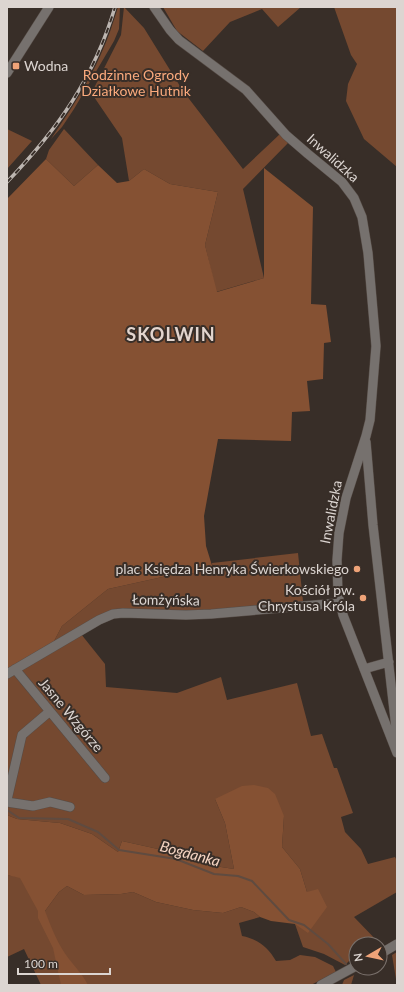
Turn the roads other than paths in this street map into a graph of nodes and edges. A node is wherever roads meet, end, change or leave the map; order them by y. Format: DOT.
graph roads {
  1 [pos="49,7"];
  2 [pos="154,7"];
  3 [pos="7,73"];
  4 [pos="366,436"];
  5 [pos="353,474"];
  6 [pos="368,478"];
  7 [pos="339,603"];
  8 [pos="389,662"];
  9 [pos="364,669"];
  10 [pos="11,672"];
  11 [pos="49,712"];
  12 [pos="391,724"];
  13 [pos="397,737"];
  14 [pos="397,753"];
  15 [pos="105,778"];
  16 [pos="7,801"];
  17 [pos="70,807"];
  18 [pos="397,944"];
  19 [pos="388,949"];
  20 [pos="348,972"];
  21 [pos="335,981"];
  22 [pos="321,985"];
  1 -- 3 [label="street"];
  2 -- 4 [label="street, Inwalidzka"];
  4 -- 5 [label="street, Inwalidzka"];
  4 -- 6 [label="street, Inwalidzka"];
  5 -- 6 [label="street, Inwalidzka"];
  5 -- 7 [label="street, Inwalidzka"];
  6 -- 8 [label="street, Inwalidzka"];
  7 -- 9 [label="street, Inwalidzka"];
  7 -- 10 [label="street, Łomżyńska"];
  8 -- 9 [label="street"];
  8 -- 12 [label="street, Inwalidzka"];
  9 -- 12 [label="street, Inwalidzka"];
  10 -- 11 [label="street, Jasne Wzgórze"];
  11 -- 15 [label="street, Jasne Wzgórze"];
  11 -- 16 [label="street"];
  12 -- 13 [label="street, Inwalidzka"];
  12 -- 14 [label="street, Inwalidzka"];
  16 -- 17 [label="street"];
  18 -- 19 [label="street"];
  20 -- 21 [label="street"];
  21 -- 22 [label="street"];
}
